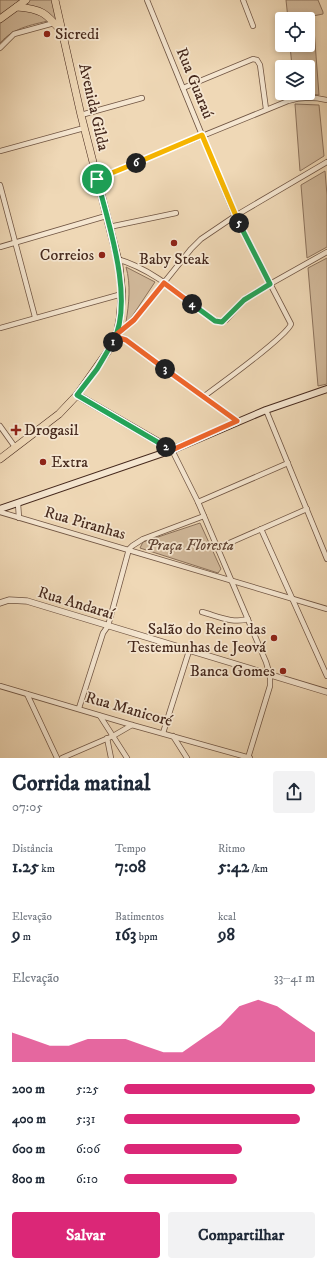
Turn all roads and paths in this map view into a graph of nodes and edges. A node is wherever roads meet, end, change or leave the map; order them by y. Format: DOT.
graph roads {
  1 [pos="26,0"];
  2 [pos="55,0"];
  3 [pos="147,0"];
  4 [pos="243,0"];
  5 [pos="17,7"];
  6 [pos="0,19"];
  7 [pos="54,23"];
  8 [pos="253,26"];
  9 [pos="63,33"];
  10 [pos="0,48"];
  11 [pos="183,88"];
  12 [pos="142,98"];
  13 [pos="327,100"];
  14 [pos="266,109"];
  15 [pos="81,115"];
  16 [pos="84,128"];
  17 [pos="202,135"];
  18 [pos="0,151"];
  19 [pos="327,162"];
  20 [pos="97,179"];
  21 [pos="0,185"];
  22 [pos="176,214"];
  23 [pos="106,216"];
  24 [pos="236,216"];
  25 [pos="109,226"];
  26 [pos="15,243"];
  27 [pos="0,247"];
  28 [pos="327,252"];
  29 [pos="117,259"];
  30 [pos="164,283"];
  31 [pos="270,284"];
  32 [pos="122,294"];
  33 [pos="35,317"];
  34 [pos="0,328"];
  35 [pos="117,335"];
  36 [pos="327,389"];
  37 [pos="77,395"];
  38 [pos="203,397"];
  39 [pos="266,410"];
  40 [pos="237,421"];
  41 [pos="0,426"];
  42 [pos="15,447"];
  43 [pos="172,450"];
  44 [pos="0,459"];
  45 [pos="288,463"];
  46 [pos="198,502"];
  47 [pos="18,503"];
  48 [pos="0,509"];
  49 [pos="307,509"];
  50 [pos="0,512"];
  51 [pos="204,516"];
  52 [pos="19,518"];
  53 [pos="261,529"];
  54 [pos="218,548"];
  55 [pos="130,549"];
  56 [pos="327,559"];
  57 [pos="231,580"];
  58 [pos="291,598"];
  59 [pos="0,603"];
  60 [pos="327,608"];
  61 [pos="202,612"];
  62 [pos="248,619"];
  63 [pos="108,626"];
  64 [pos="189,651"];
  65 [pos="270,675"];
  66 [pos="327,676"];
  67 [pos="0,686"];
  68 [pos="327,692"];
  69 [pos="28,694"];
  70 [pos="79,708"];
  71 [pos="100,715"];
  72 [pos="132,725"];
  73 [pos="163,732"];
  74 [pos="113,736"];
  75 [pos="173,736"];
  76 [pos="107,738"];
  77 [pos="57,758"];
  78 [pos="62,758"];
  79 [pos="111,758"];
  80 [pos="127,758"];
  81 [pos="187,758"];
  82 [pos="249,758"];
  1 -- 5 [label="main road"];
  2 -- 9 [label="main road, Avenida Gilda"];
  3 -- 11 [label="street, Rua Guaraú"];
  4 -- 8 [label="street"];
  5 -- 6 [label="main road"];
  5 -- 7 [label="main road"];
  7 -- 9 [label="main road"];
  7 -- 10 [label="street"];
  9 -- 15 [label="main road, Avenida Gilda"];
  11 -- 14 [label="street"];
  11 -- 17 [label="street, Rua Guaraú"];
  12 -- 15 [label="street"];
  13 -- 14 [label="street"];
  14 -- 17 [label="street"];
  15 -- 16 [label="main road, Avenida Gilda"];
  16 -- 18 [label="street"];
  16 -- 20 [label="main road, Avenida Gilda"];
  17 -- 20 [label="street"];
  17 -- 24 [label="street, Rua Guaraú"];
  19 -- 24 [label="street"];
  20 -- 23 [label="main road, Avenida Gilda"];
  21 -- 26 [label="street"];
  22 -- 25 [label="street"];
  23 -- 25 [label="main road, Avenida Gilda"];
  23 -- 26 [label="street"];
  24 -- 30 [label="street"];
  24 -- 31 [label="street, Rua Guaraú"];
  25 -- 29 [label="main road, Avenida Gilda"];
  26 -- 27 [label="street"];
  26 -- 33 [label="street"];
  28 -- 31 [label="street"];
  29 -- 30 [label="street"];
  29 -- 32 [label="main road, Avenida Gilda"];
  30 -- 31 [label="street"];
  30 -- 35 [label="street"];
  31 -- 38 [label="street, Rua Guaraú"];
  32 -- 33 [label="street"];
  32 -- 35 [label="main road, Avenida Gilda"];
  33 -- 34 [label="street"];
  35 -- 37 [label="main road"];
  35 -- 38 [label="street"];
  36 -- 39 [label="main road"];
  37 -- 42 [label="main road"];
  37 -- 43 [label="main road"];
  38 -- 40 [label="street"];
  39 -- 40 [label="main road"];
  39 -- 45 [label="street"];
  40 -- 43 [label="main road"];
  41 -- 42 [label="street"];
  42 -- 44 [label="main road"];
  43 -- 46 [label="street"];
  43 -- 47 [label="main road"];
  45 -- 46 [label="street"];
  45 -- 49 [label="street"];
  46 -- 51 [label="street"];
  47 -- 48 [label="main road"];
  47 -- 52 [label="street, Rua Piranhas"];
  49 -- 53 [label="street"];
  49 -- 56 [label="street"];
  50 -- 52 [label="street, Rua Piranhas"];
  51 -- 54 [label="street"];
  51 -- 55 [label="street"];
  52 -- 55 [label="street, Rua Piranhas"];
  53 -- 54 [label="street"];
  53 -- 58 [label="street"];
  54 -- 57 [label="street"];
  55 -- 57 [label="street, Rua Piranhas"];
  55 -- 63 [label="street"];
  57 -- 58 [label="street, Rua Piranhas"];
  57 -- 62 [label="street"];
  58 -- 60 [label="street, Rua Piranhas"];
  58 -- 66 [label="street"];
  59 -- 63 [label="street, Rua Andaraí"];
  61 -- 62 [label="street"];
  62 -- 65 [label="street"];
  63 -- 64 [label="street, Rua Andaraí"];
  63 -- 70 [label="street"];
  64 -- 65 [label="street, Rua Andaraí"];
  64 -- 73 [label="street"];
  65 -- 68 [label="street, Rua Andaraí"];
  65 -- 82 [label="street"];
  67 -- 69 [label="street, Rua Manicoré"];
  69 -- 70 [label="street, Rua Manicoré"];
  69 -- 77 [label="street"];
  70 -- 71 [label="street, Rua Manicoré"];
  71 -- 72 [label="street, Rua Manicoré"];
  71 -- 74 [label="street"];
  72 -- 73 [label="street, Rua Manicoré"];
  72 -- 74 [label="street"];
  73 -- 75 [label="street, Rua Manicoré"];
  74 -- 76 [label="street"];
  74 -- 80 [label="street"];
  75 -- 81 [label="street"];
  75 -- 82 [label="street, Rua Manicoré"];
  76 -- 78 [label="street"];
  76 -- 79 [label="street"];
}
